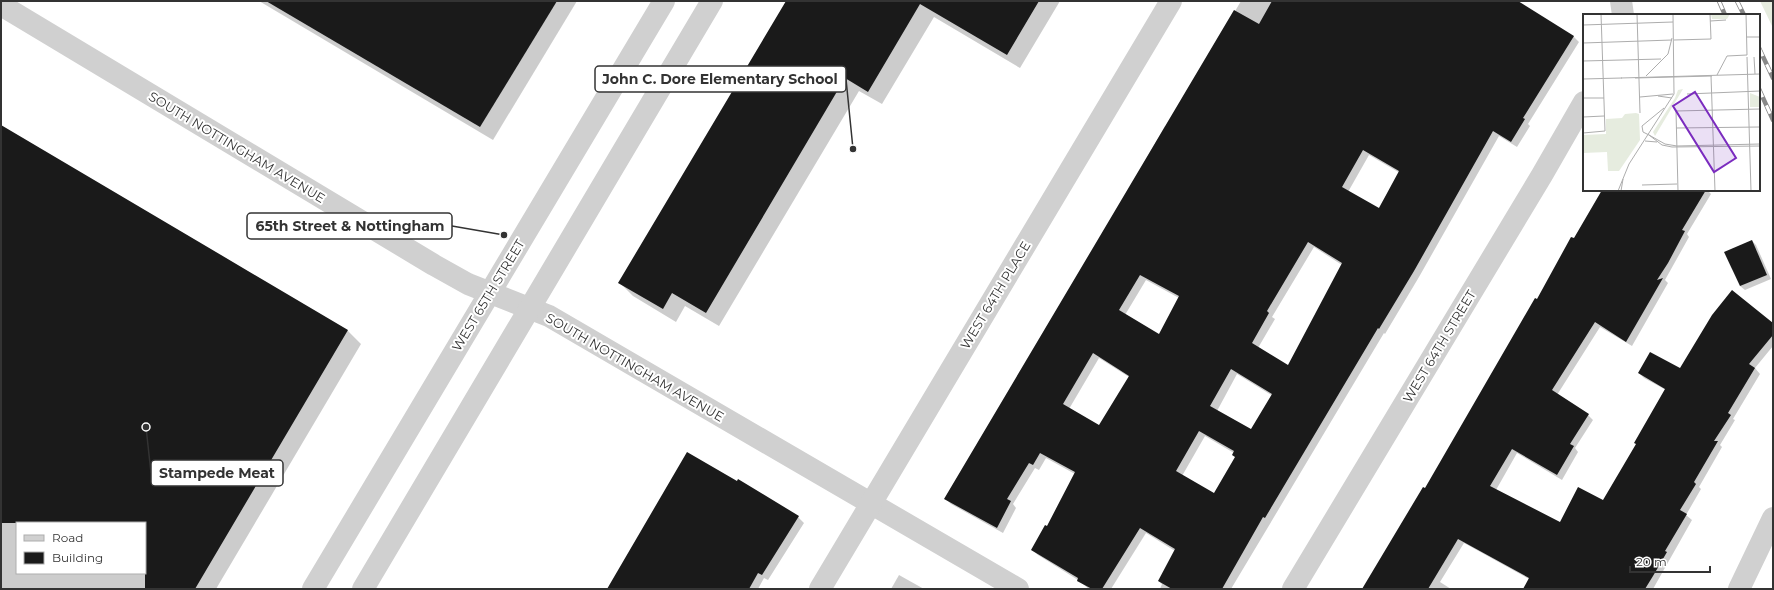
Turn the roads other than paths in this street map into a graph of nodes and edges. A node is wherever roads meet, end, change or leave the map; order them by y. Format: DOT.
graph roads {
  1 [pos="664,1"];
  2 [pos="712,1"];
  3 [pos="1171,1"];
  4 [pos="1,5"];
  5 [pos="1583,104"];
  6 [pos="490,292"];
  7 [pos="529,308"];
  8 [pos="871,504"];
  9 [pos="1773,518"];
  10 [pos="313,589"];
  11 [pos="363,589"];
  12 [pos="820,589"];
  13 [pos="1018,589"];
  14 [pos="1293,589"];
  15 [pos="1739,589"];
  1 -- 6 [label="street, WEST 65TH STREET"];
  2 -- 7 [label="street"];
  3 -- 8 [label="street, WEST 64TH PLACE"];
  4 -- 6 [label="street, SOUTH NOTTINGHAM AVENUE"];
  5 -- 14 [label="street, WEST 64TH STREET"];
  6 -- 7 [label="street, SOUTH NOTTINGHAM AVENUE"];
  6 -- 10 [label="street, WEST 65TH STREET"];
  7 -- 8 [label="street, SOUTH NOTTINGHAM AVENUE"];
  7 -- 11 [label="street"];
  8 -- 12 [label="street, WEST 64TH PLACE"];
  8 -- 13 [label="street, SOUTH NOTTINGHAM AVENUE"];
  9 -- 15 [label="street"];
}
